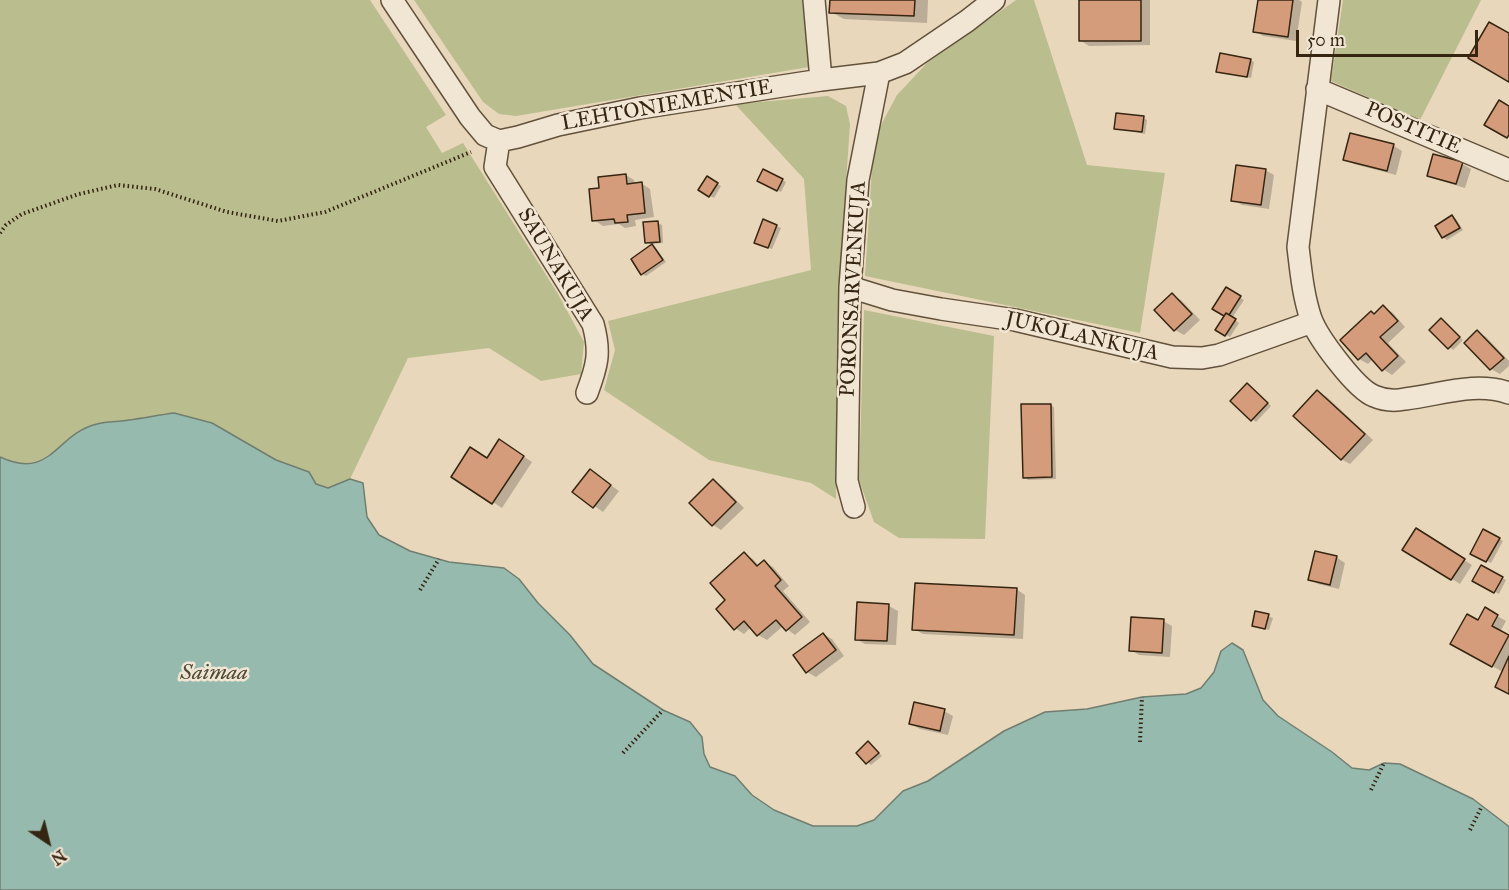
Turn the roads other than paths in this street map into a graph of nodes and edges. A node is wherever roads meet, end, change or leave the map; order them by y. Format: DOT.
graph roads {
  1 [pos="392,0"];
  2 [pos="814,0"];
  3 [pos="994,0"];
  4 [pos="1329,0"];
  5 [pos="879,73"];
  6 [pos="821,80"];
  7 [pos="1317,89"];
  8 [pos="499,141"];
  9 [pos="1509,170"];
  10 [pos="850,287"];
  11 [pos="1312,322"];
  12 [pos="587,393"];
  13 [pos="1509,393"];
  14 [pos="854,507"];
  1 -- 8 [label="street"];
  2 -- 6 [label="street"];
  3 -- 5 [label="street, LEHTONIEMENTIE"];
  4 -- 7 [label="street"];
  5 -- 6 [label="street, LEHTONIEMENTIE"];
  5 -- 10 [label="street, PORONSARVENKUJA"];
  6 -- 8 [label="street, LEHTONIEMENTIE"];
  7 -- 9 [label="street, POSTITIE"];
  7 -- 11 [label="street"];
  8 -- 12 [label="street, SAUNAKUJA"];
  10 -- 11 [label="street, JUKOLANKUJA"];
  10 -- 14 [label="street, PORONSARVENKUJA"];
  11 -- 13 [label="street"];
}
